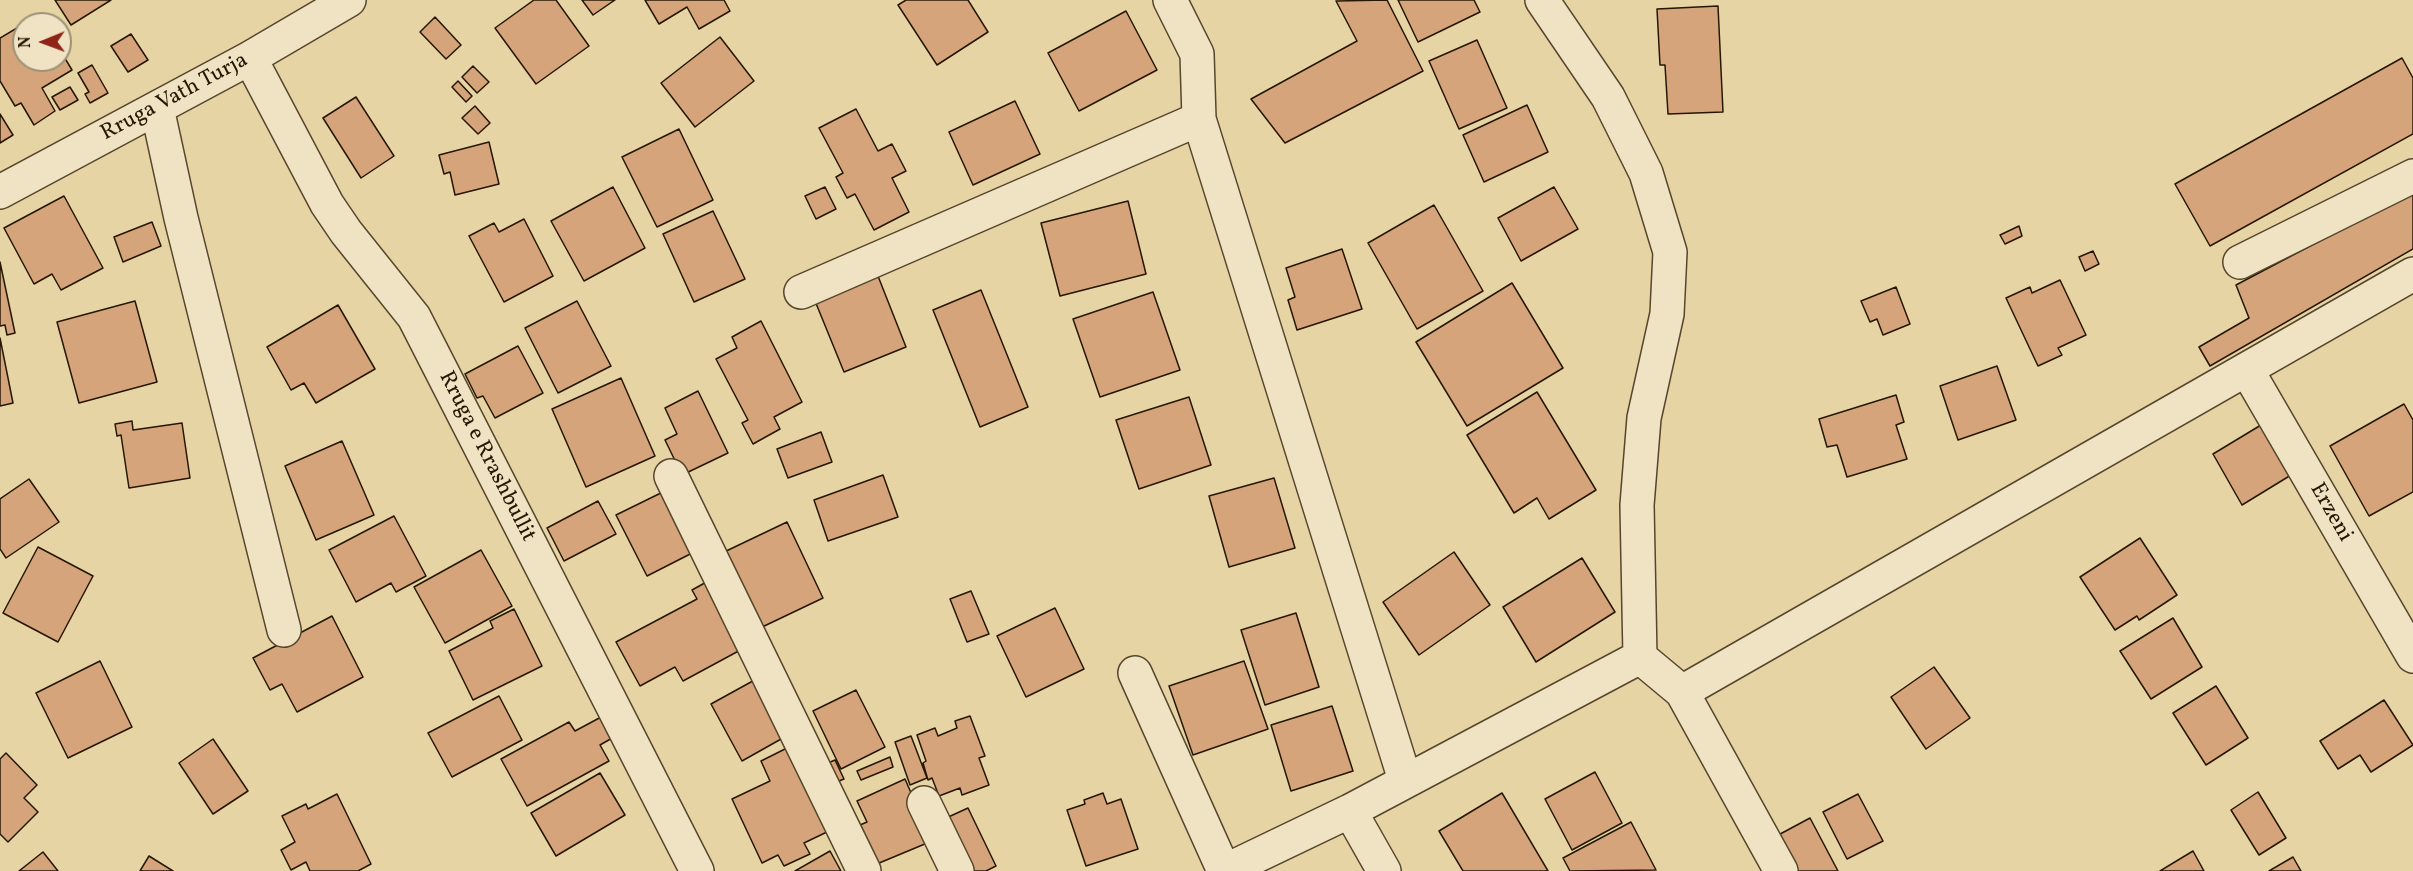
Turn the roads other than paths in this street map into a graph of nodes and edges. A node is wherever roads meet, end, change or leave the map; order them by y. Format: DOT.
graph roads {
  1 [pos="349,0"];
  2 [pos="1170,0"];
  3 [pos="1542,0"];
  4 [pos="250,58"];
  5 [pos="157,108"];
  6 [pos="1199,119"];
  7 [pos="2413,176"];
  8 [pos="0,192"];
  9 [pos="2240,262"];
  10 [pos="2413,274"];
  11 [pos="801,292"];
  12 [pos="2247,370"];
  13 [pos="671,476"];
  14 [pos="284,630"];
  15 [pos="2413,656"];
  16 [pos="1640,657"];
  17 [pos="1135,673"];
  18 [pos="1682,692"];
  19 [pos="1404,780"];
  20 [pos="924,803"];
  21 [pos="1350,811"];
  22 [pos="1379,869"];
  23 [pos="697,871"];
  24 [pos="864,871"];
  25 [pos="957,871"];
  26 [pos="1224,871"];
  27 [pos="1781,871"];
  1 -- 4 [label="street, Rruga Vath Turja"];
  2 -- 6 [label="street"];
  3 -- 16 [label="street"];
  4 -- 5 [label="street, Rruga Vath Turja"];
  4 -- 23 [label="street, Rruga e Rrashbullit"];
  5 -- 8 [label="street, Rruga Vath Turja"];
  5 -- 14 [label="street"];
  6 -- 11 [label="street"];
  6 -- 19 [label="street"];
  7 -- 9 [label="street"];
  10 -- 12 [label="street"];
  12 -- 15 [label="street, Erzeni"];
  12 -- 18 [label="street"];
  13 -- 24 [label="street"];
  16 -- 18 [label="street"];
  16 -- 19 [label="street"];
  17 -- 26 [label="street"];
  18 -- 27 [label="street"];
  19 -- 21 [label="street"];
  20 -- 25 [label="street"];
  21 -- 22 [label="street"];
  21 -- 26 [label="street"];
}
